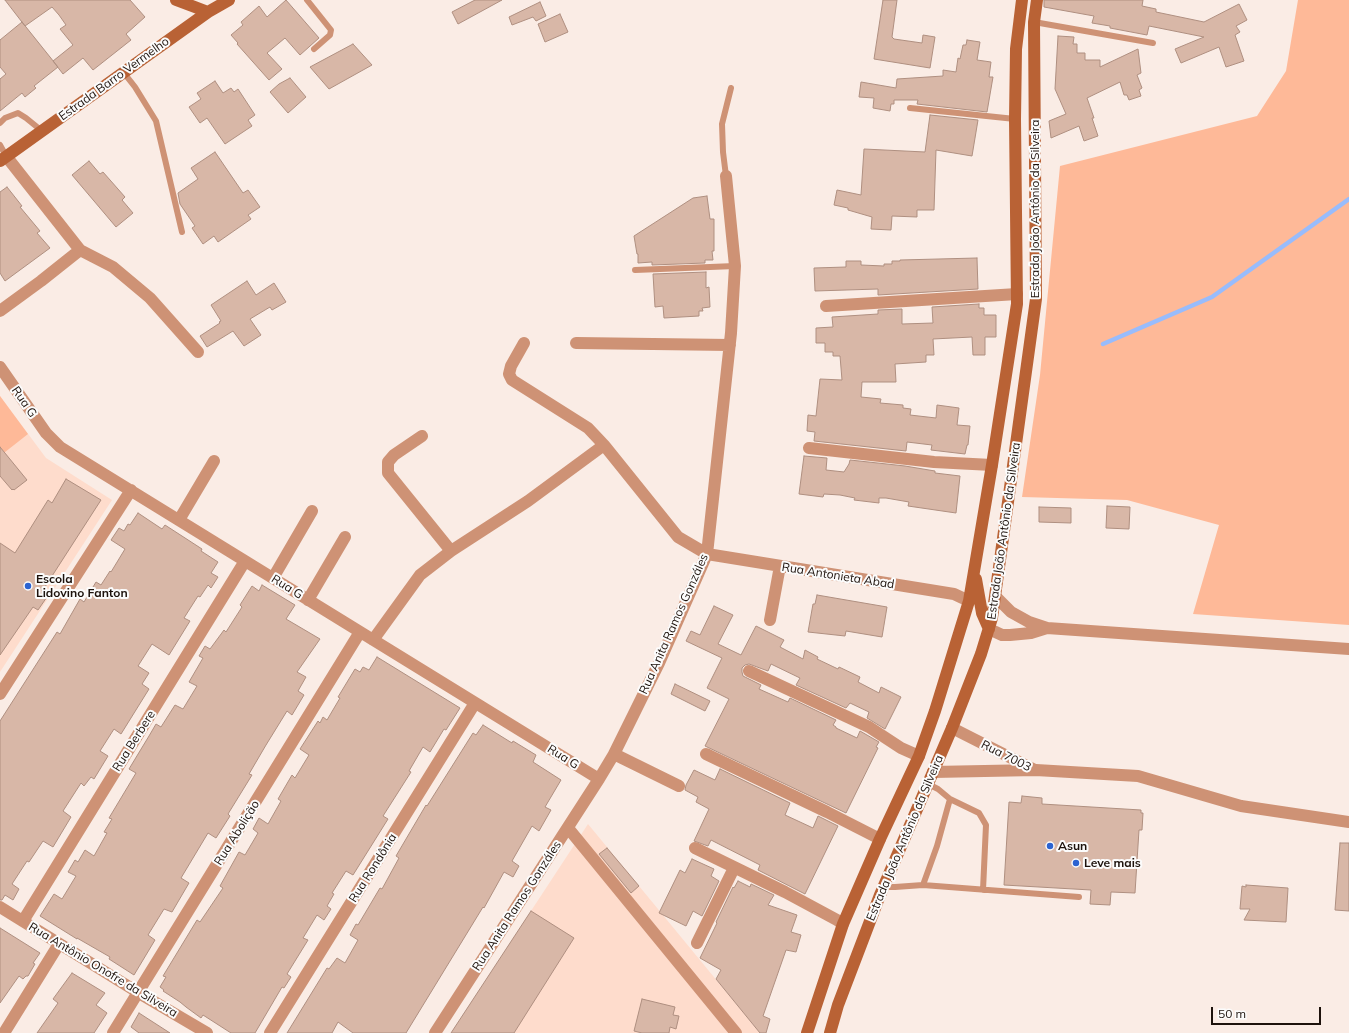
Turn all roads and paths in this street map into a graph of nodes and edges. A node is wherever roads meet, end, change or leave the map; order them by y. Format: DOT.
graph roads {
  1 [pos="176,0"];
  2 [pos="229,0"];
  3 [pos="307,0"];
  4 [pos="1022,0"];
  5 [pos="1037,0"];
  6 [pos="208,12"];
  7 [pos="1034,22"];
  8 [pos="1153,44"];
  9 [pos="314,49"];
  10 [pos="124,73"];
  11 [pos="731,88"];
  12 [pos="910,108"];
  13 [pos="1015,118"];
  14 [pos="0,123"];
  15 [pos="42,131"];
  16 [pos="0,145"];
  17 [pos="3,159"];
  18 [pos="726,176"];
  19 [pos="182,232"];
  20 [pos="80,250"];
  21 [pos="735,266"];
  22 [pos="636,270"];
  23 [pos="1017,294"];
  24 [pos="826,306"];
  25 [pos="0,311"];
  26 [pos="524,343"];
  27 [pos="576,343"];
  28 [pos="730,345"];
  29 [pos="198,352"];
  30 [pos="0,367"];
  31 [pos="422,436"];
  32 [pos="604,445"];
  33 [pos="809,448"];
  34 [pos="214,461"];
  35 [pos="992,465"];
  36 [pos="131,490"];
  37 [pos="312,511"];
  38 [pos="179,520"];
  39 [pos="345,537"];
  40 [pos="451,551"];
  41 [pos="707,554"];
  42 [pos="245,561"];
  43 [pos="780,566"];
  44 [pos="974,570"];
  45 [pos="273,578"];
  46 [pos="996,597"];
  47 [pos="308,600"];
  48 [pos="969,601"];
  49 [pos="770,620"];
  50 [pos="1048,628"];
  51 [pos="989,629"];
  52 [pos="360,632"];
  53 [pos="373,640"];
  54 [pos="1349,649"];
  55 [pos="749,671"];
  56 [pos="1,688"];
  57 [pos="475,703"];
  58 [pos="952,728"];
  59 [pos="614,754"];
  60 [pos="706,754"];
  61 [pos="919,756"];
  62 [pos="1036,770"];
  63 [pos="933,772"];
  64 [pos="599,779"];
  65 [pos="928,784"];
  66 [pos="679,786"];
  67 [pos="950,799"];
  68 [pos="1349,822"];
  69 [pos="568,828"];
  70 [pos="880,839"];
  71 [pos="695,848"];
  72 [pos="734,868"];
  73 [pos="923,885"];
  74 [pos="884,887"];
  75 [pos="983,890"];
  76 [pos="1079,897"];
  77 [pos="0,907"];
  78 [pos="23,921"];
  79 [pos="843,924"];
  80 [pos="697,943"];
  81 [pos="59,944"];
  82 [pos="139,993"];
  83 [pos="4,1033"];
  84 [pos="113,1033"];
  85 [pos="207,1033"];
  86 [pos="270,1033"];
  87 [pos="435,1033"];
  88 [pos="736,1033"];
  89 [pos="808,1033"];
  90 [pos="830,1033"];
  1 -- 6 [label="main road"];
  2 -- 6 [label="main road, Estrada Barro Vermelho"];
  3 -- 9 [label="lane"];
  4 -- 13 [label="main road, Estrada João Antônio da Silveira"];
  5 -- 7 [label="main road, Estrada João Antônio da Silveira"];
  6 -- 10 [label="main road, Estrada Barro Vermelho"];
  7 -- 8 [label="lane"];
  7 -- 46 [label="main road, Estrada João Antônio da Silveira"];
  10 -- 15 [label="main road, Estrada Barro Vermelho"];
  10 -- 19 [label="lane"];
  11 -- 18 [label="lane, Rua Anita Ramos Gonzáles"];
  12 -- 13 [label="lane"];
  13 -- 23 [label="main road, Estrada João Antônio da Silveira"];
  14 -- 15 [label="lane"];
  15 -- 17 [label="main road, Estrada Barro Vermelho"];
  16 -- 17 [label="lane"];
  17 -- 20 [label="street"];
  18 -- 21 [label="street, Rua Anita Ramos Gonzáles"];
  20 -- 25 [label="street"];
  20 -- 29 [label="street"];
  21 -- 22 [label="lane"];
  21 -- 28 [label="street, Rua Anita Ramos Gonzáles"];
  23 -- 24 [label="street"];
  23 -- 35 [label="main road, Estrada João Antônio da Silveira"];
  26 -- 32 [label="street"];
  27 -- 28 [label="street"];
  28 -- 41 [label="street, Rua Anita Ramos Gonzáles"];
  30 -- 36 [label="street, Rua G"];
  31 -- 40 [label="street"];
  32 -- 40 [label="street"];
  32 -- 41 [label="street"];
  33 -- 35 [label="street"];
  34 -- 38 [label="street"];
  35 -- 44 [label="main road, Estrada João Antônio da Silveira"];
  36 -- 38 [label="street, Rua G"];
  36 -- 56 [label="street"];
  37 -- 45 [label="street"];
  38 -- 42 [label="street, Rua G"];
  39 -- 47 [label="street"];
  40 -- 53 [label="street"];
  41 -- 43 [label="street, Rua Antonieta Abad"];
  41 -- 59 [label="street, Rua Anita Ramos Gonzáles"];
  42 -- 45 [label="street, Rua G"];
  42 -- 78 [label="street, Rua Berbere"];
  43 -- 48 [label="street, Rua Antonieta Abad"];
  43 -- 49 [label="street"];
  44 -- 48 [label="main road, Estrada João Antônio da Silveira"];
  44 -- 51 [label="main road"];
  45 -- 47 [label="street, Rua G"];
  46 -- 50 [label="street"];
  46 -- 51 [label="main road, Estrada João Antônio da Silveira"];
  47 -- 52 [label="street, Rua G"];
  48 -- 61 [label="main road, Estrada João Antônio da Silveira"];
  50 -- 51 [label="street"];
  50 -- 54 [label="street"];
  51 -- 58 [label="main road, Estrada João Antônio da Silveira"];
  52 -- 53 [label="street, Rua G"];
  52 -- 82 [label="street, Rua Abolição"];
  53 -- 57 [label="street, Rua G"];
  55 -- 61 [label="street"];
  57 -- 64 [label="street, Rua G"];
  57 -- 86 [label="street, Rua Rondônia"];
  58 -- 62 [label="street, Rua 7003"];
  58 -- 63 [label="main road, Estrada João Antônio da Silveira"];
  59 -- 64 [label="street, Rua Anita Ramos Gonzáles"];
  59 -- 66 [label="street"];
  60 -- 70 [label="street"];
  61 -- 70 [label="main road, Estrada João Antônio da Silveira"];
  62 -- 63 [label="street, Rua 7003"];
  62 -- 68 [label="street"];
  63 -- 65 [label="main road, Estrada João Antônio da Silveira"];
  64 -- 69 [label="street, Rua Anita Ramos Gonzáles"];
  65 -- 67 [label="lane"];
  65 -- 74 [label="main road, Estrada João Antônio da Silveira"];
  67 -- 73 [label="lane"];
  67 -- 75 [label="lane"];
  69 -- 87 [label="street, Rua Anita Ramos Gonzáles"];
  69 -- 88 [label="street"];
  70 -- 79 [label="main road, Estrada João Antônio da Silveira"];
  71 -- 72 [label="street"];
  72 -- 79 [label="street"];
  72 -- 80 [label="street"];
  73 -- 74 [label="lane"];
  73 -- 75 [label="lane"];
  74 -- 90 [label="main road, Estrada João Antônio da Silveira"];
  75 -- 76 [label="lane"];
  77 -- 78 [label="street, Rua Antônio Onofre da Silveira"];
  78 -- 81 [label="street, Rua Antônio Onofre da Silveira"];
  79 -- 89 [label="main road, Estrada João Antônio da Silveira"];
  81 -- 82 [label="street, Rua Antônio Onofre da Silveira"];
  81 -- 83 [label="street"];
  82 -- 84 [label="street, Rua Abolição"];
  82 -- 85 [label="street, Rua Antônio Onofre da Silveira"];
}
